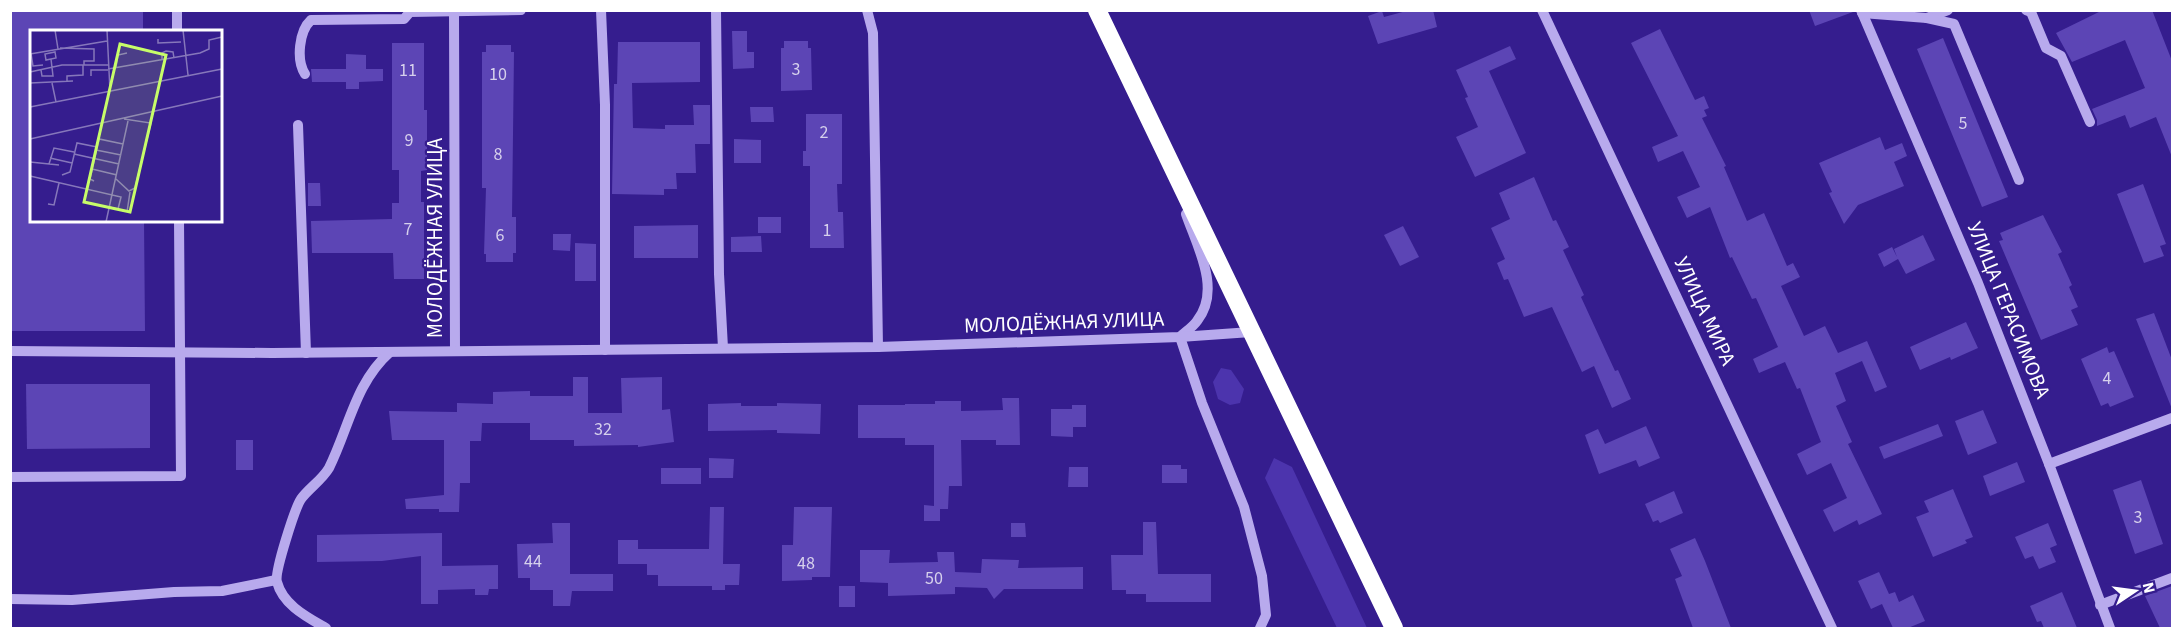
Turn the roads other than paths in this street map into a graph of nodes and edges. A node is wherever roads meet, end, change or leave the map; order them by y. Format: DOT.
graph roads {
  1 [pos="177,10"];
  2 [pos="521,10"];
  3 [pos="601,10"];
  4 [pos="716,10"];
  5 [pos="867,10"];
  6 [pos="1097,10"];
  7 [pos="1542,10"];
  8 [pos="1948,10"];
  9 [pos="2026,10"];
  10 [pos="454,11"];
  11 [pos="410,12"];
  12 [pos="1862,12"];
  13 [pos="1927,18"];
  14 [pos="177,30"];
  15 [pos="305,74"];
  16 [pos="2090,122"];
  17 [pos="298,125"];
  18 [pos="1166,153"];
  19 [pos="2019,180"];
  20 [pos="179,222"];
  21 [pos="1251,332"];
  22 [pos="1180,337"];
  23 [pos="878,347"];
  24 [pos="723,348"];
  25 [pos="605,350"];
  26 [pos="10,351"];
  27 [pos="455,351"];
  28 [pos="180,352"];
  29 [pos="390,352"];
  30 [pos="306,353"];
  31 [pos="2172,418"];
  32 [pos="2049,464"];
  33 [pos="10,477"];
  34 [pos="2172,578"];
  35 [pos="276,580"];
  36 [pos="10,599"];
  37 [pos="2100,605"];
  38 [pos="326,628"];
  39 [pos="1260,628"];
  40 [pos="1394,628"];
  41 [pos="1832,628"];
  42 [pos="2110,628"];
  1 -- 14 [label="street"];
  2 -- 10 [label="street"];
  3 -- 25 [label="street"];
  4 -- 24 [label="street"];
  5 -- 23 [label="street"];
  6 -- 18 [label="highway"];
  7 -- 41 [label="street, УЛИЦА МИРА"];
  8 -- 13 [label="street"];
  9 -- 16 [label="street"];
  10 -- 11 [label="street"];
  10 -- 27 [label="street, МОЛОДЁЖНАЯ УЛИЦА"];
  11 -- 15 [label="street"];
  12 -- 13 [label="street"];
  12 -- 32 [label="street, УЛИЦА ГЕРАСИМОВА"];
  13 -- 19 [label="street"];
  17 -- 30 [label="street"];
  18 -- 21 [label="highway"];
  18 -- 22 [label="street"];
  20 -- 28 [label="street"];
  21 -- 22 [label="street, МОЛОДЁЖНАЯ УЛИЦА"];
  21 -- 40 [label="highway"];
  22 -- 23 [label="street, МОЛОДЁЖНАЯ УЛИЦА"];
  22 -- 39 [label="street"];
  23 -- 24 [label="street, МОЛОДЁЖНАЯ УЛИЦА"];
  24 -- 25 [label="street, МОЛОДЁЖНАЯ УЛИЦА"];
  25 -- 27 [label="street, МОЛОДЁЖНАЯ УЛИЦА"];
  26 -- 28 [label="street"];
  27 -- 29 [label="street"];
  28 -- 30 [label="street"];
  28 -- 33 [label="street"];
  29 -- 30 [label="street"];
  29 -- 35 [label="street"];
  31 -- 32 [label="street"];
  32 -- 37 [label="street, УЛИЦА ГЕРАСИМОВА"];
  34 -- 37 [label="street"];
  35 -- 36 [label="street"];
  35 -- 38 [label="street"];
  37 -- 42 [label="street, УЛИЦА ГЕРАСИМОВА"];
}
